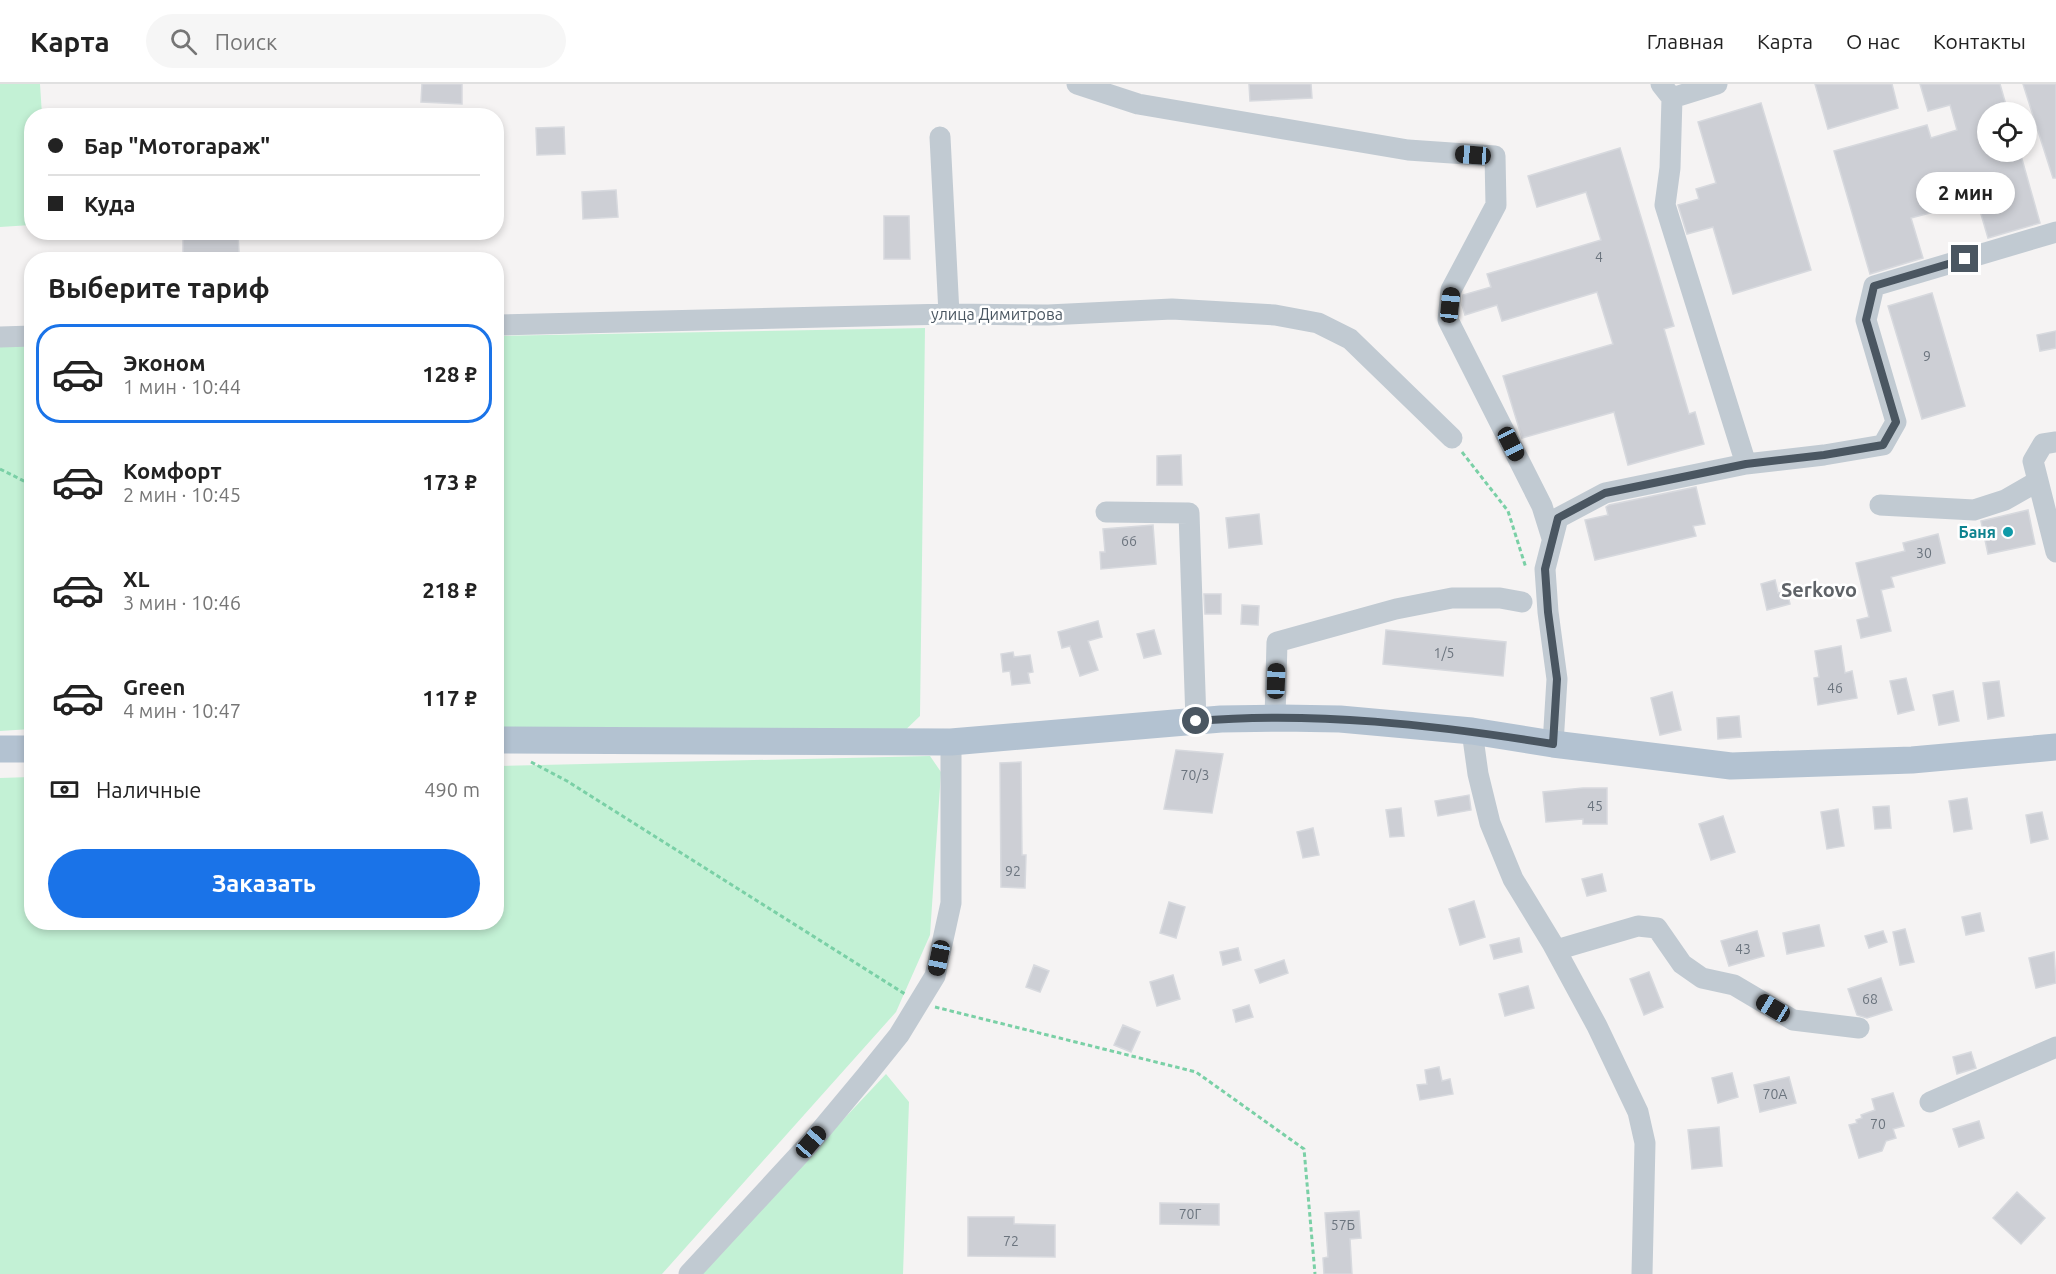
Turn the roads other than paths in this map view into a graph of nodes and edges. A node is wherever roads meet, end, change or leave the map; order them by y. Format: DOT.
graph roads {
  1 [pos="1077,84"];
  2 [pos="1717,84"];
  3 [pos="1666,91"];
  4 [pos="940,137"];
  5 [pos="2056,232"];
  6 [pos="949,314"];
  7 [pos="504,325"];
  8 [pos="24,336"];
  9 [pos="0,337"];
  10 [pos="1452,438"];
  11 [pos="2056,442"];
  12 [pos="1746,464"];
  13 [pos="2038,481"];
  14 [pos="1880,506"];
  15 [pos="1106,512"];
  16 [pos="1552,538"];
  17 [pos="2056,552"];
  18 [pos="1522,602"];
  19 [pos="1275,718"];
  20 [pos="1196,721"];
  21 [pos="1472,730"];
  22 [pos="504,740"];
  23 [pos="951,742"];
  24 [pos="1553,744"];
  25 [pos="2056,747"];
  26 [pos="0,749"];
  27 [pos="24,749"];
  28 [pos="1556,950"];
  29 [pos="1859,1028"];
  30 [pos="2056,1047"];
  31 [pos="1930,1102"];
  32 [pos="689,1274"];
  33 [pos="1642,1274"];
  1 -- 16 [label="street"];
  2 -- 3 [label="street"];
  3 -- 12 [label="street"];
  4 -- 6 [label="street"];
  5 -- 12 [label="street"];
  6 -- 7 [label="street, улица Димитрова"];
  6 -- 10 [label="street, улица Димитрова"];
  8 -- 9 [label="street"];
  11 -- 13 [label="street"];
  12 -- 16 [label="street"];
  13 -- 14 [label="street"];
  13 -- 17 [label="street"];
  15 -- 20 [label="street"];
  16 -- 24 [label="street"];
  18 -- 19 [label="street"];
  19 -- 20 [label="main road"];
  19 -- 21 [label="main road"];
  20 -- 23 [label="main road"];
  21 -- 24 [label="main road"];
  21 -- 28 [label="street"];
  22 -- 23 [label="main road"];
  23 -- 32 [label="street"];
  24 -- 25 [label="main road"];
  26 -- 27 [label="main road"];
  28 -- 29 [label="street"];
  28 -- 33 [label="street"];
  30 -- 31 [label="street"];
}
